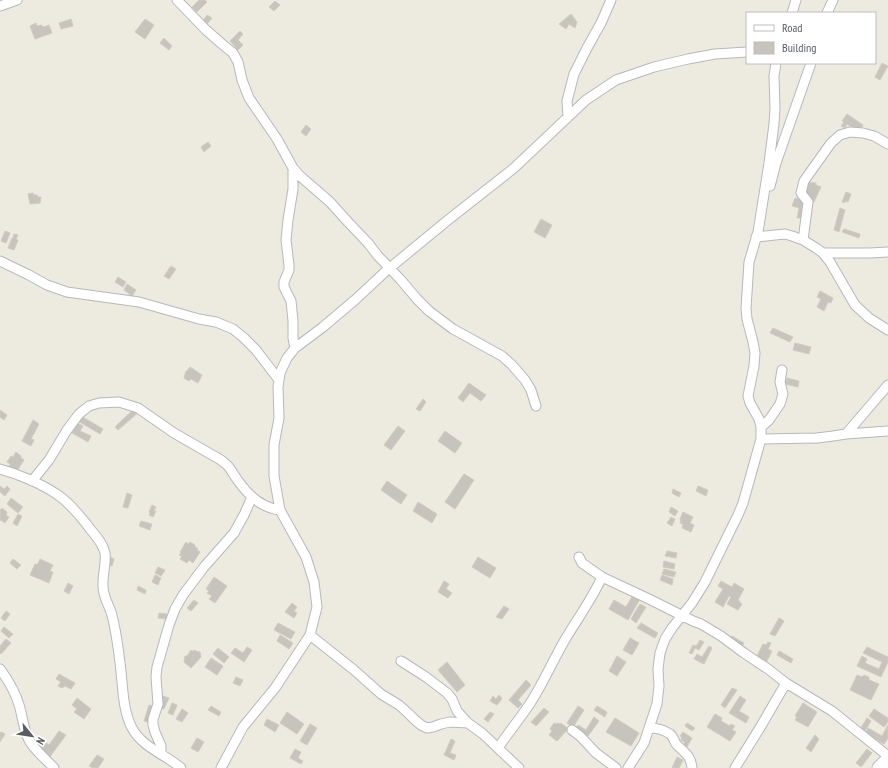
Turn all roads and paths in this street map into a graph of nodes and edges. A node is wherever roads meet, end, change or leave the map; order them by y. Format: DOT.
graph roads {
  1 [pos="17,0"];
  2 [pos="177,0"];
  3 [pos="610,0"];
  4 [pos="796,0"];
  5 [pos="834,0"];
  6 [pos="0,6"];
  7 [pos="792,12"];
  8 [pos="828,12"];
  9 [pos="746,52"];
  10 [pos="776,64"];
  11 [pos="811,64"];
  12 [pos="568,117"];
  13 [pos="888,144"];
  14 [pos="293,168"];
  15 [pos="757,234"];
  16 [pos="803,240"];
  17 [pos="888,252"];
  18 [pos="823,253"];
  19 [pos="0,261"];
  20 [pos="390,268"];
  21 [pos="888,330"];
  22 [pos="295,348"];
  23 [pos="782,370"];
  24 [pos="279,380"];
  25 [pos="888,385"];
  26 [pos="536,406"];
  27 [pos="761,427"];
  28 [pos="888,431"];
  29 [pos="846,434"];
  30 [pos="761,439"];
  31 [pos="0,469"];
  32 [pos="32,481"];
  33 [pos="252,497"];
  34 [pos="280,510"];
  35 [pos="579,557"];
  36 [pos="602,577"];
  37 [pos="682,615"];
  38 [pos="310,635"];
  39 [pos="401,661"];
  40 [pos="0,669"];
  41 [pos="786,683"];
  42 [pos="468,723"];
  43 [pos="650,728"];
  44 [pos="572,730"];
  45 [pos="498,748"];
  46 [pos="161,754"];
  47 [pos="888,756"];
  48 [pos="888,759"];
  49 [pos="54,768"];
  50 [pos="181,768"];
  51 [pos="221,768"];
  52 [pos="519,768"];
  53 [pos="616,768"];
  54 [pos="628,768"];
  55 [pos="692,768"];
  56 [pos="736,768"];
  57 [pos="879,768"];
  1 -- 6 [label="street"];
  2 -- 14 [label="street"];
  3 -- 12 [label="street"];
  4 -- 7 [label="street"];
  5 -- 8 [label="street"];
  9 -- 12 [label="street"];
  10 -- 15 [label="street"];
  11 -- 15 [label="street"];
  12 -- 20 [label="street"];
  13 -- 16 [label="street"];
  14 -- 20 [label="street"];
  14 -- 22 [label="street"];
  15 -- 16 [label="street"];
  15 -- 27 [label="street"];
  16 -- 18 [label="street"];
  17 -- 18 [label="street"];
  18 -- 21 [label="street"];
  19 -- 24 [label="street"];
  20 -- 22 [label="street"];
  20 -- 26 [label="street"];
  22 -- 24 [label="street"];
  23 -- 27 [label="street"];
  24 -- 34 [label="street"];
  25 -- 29 [label="street"];
  27 -- 30 [label="street"];
  28 -- 29 [label="street"];
  29 -- 30 [label="street"];
  30 -- 37 [label="street"];
  31 -- 32 [label="street"];
  32 -- 33 [label="street"];
  32 -- 46 [label="street"];
  33 -- 34 [label="street"];
  33 -- 46 [label="street"];
  34 -- 38 [label="street"];
  35 -- 36 [label="street"];
  36 -- 37 [label="street"];
  36 -- 45 [label="street"];
  37 -- 41 [label="street"];
  37 -- 43 [label="street"];
  38 -- 42 [label="street"];
  38 -- 51 [label="street"];
  39 -- 42 [label="street"];
  40 -- 49 [label="street"];
  41 -- 47 [label="street"];
  41 -- 56 [label="street"];
  42 -- 45 [label="street"];
  43 -- 54 [label="street"];
  43 -- 55 [label="street"];
  44 -- 53 [label="street"];
  45 -- 52 [label="street"];
  46 -- 50 [label="street"];
  48 -- 57 [label="street"];
}
